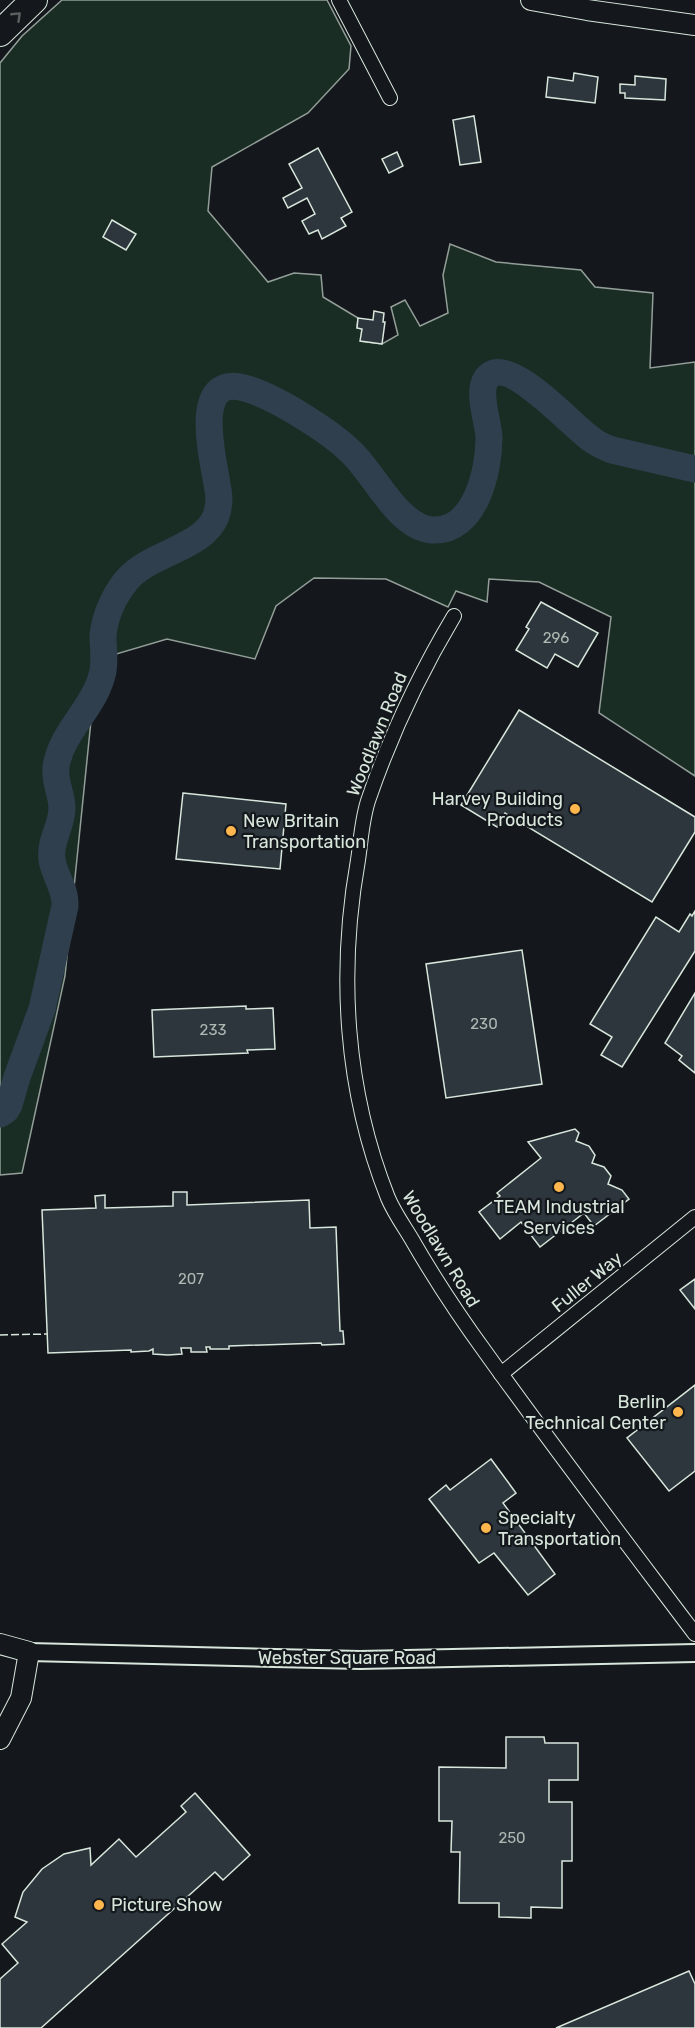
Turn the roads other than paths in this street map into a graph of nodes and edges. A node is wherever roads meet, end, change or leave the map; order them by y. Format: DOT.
graph roads {
  1 [pos="34,0"];
  2 [pos="339,0"];
  3 [pos="531,0"];
  4 [pos="695,25"];
  5 [pos="0,33"];
  6 [pos="390,98"];
  7 [pos="454,616"];
  8 [pos="695,1217"];
  9 [pos="501,1374"];
  10 [pos="695,1634"];
  11 [pos="0,1644"];
  12 [pos="29,1652"];
  13 [pos="695,1653"];
  14 [pos="0,1739"];
  5 -- 1 [label="highway, one-way"];
  2 -- 6 [label="street"];
  3 -- 4 [label="main road"];
  7 -- 9 [label="street, Woodlawn Road"];
  8 -- 9 [label="street, Fuller Way"];
  9 -- 10 [label="street, Woodlawn Road"];
  11 -- 12 [label="main road, Webster Square Road"];
  12 -- 13 [label="street, Webster Square Road"];
  12 -- 14 [label="main road"];
}
